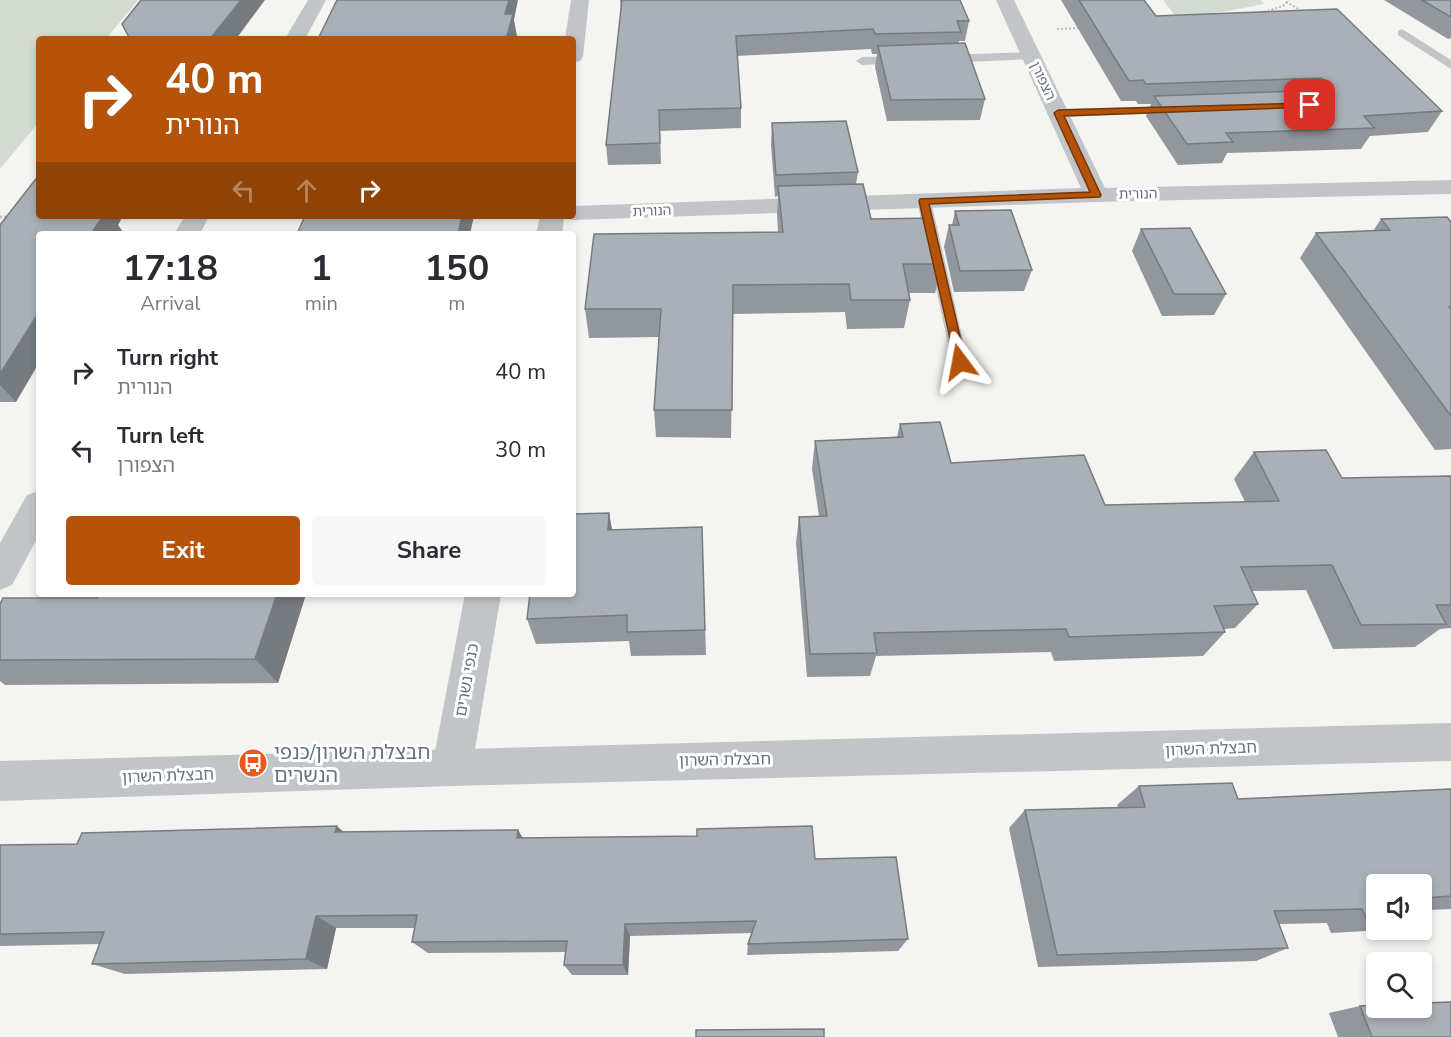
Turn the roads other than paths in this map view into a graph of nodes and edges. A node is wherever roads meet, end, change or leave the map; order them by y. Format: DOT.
graph roads {
  1 [pos="317,0"];
  2 [pos="580,0"];
  3 [pos="1005,0"];
  4 [pos="1402,33"];
  5 [pos="297,36"];
  6 [pos="576,36"];
  7 [pos="1032,56"];
  8 [pos="862,61"];
  9 [pos="1451,65"];
  10 [pos="1184,109"];
  11 [pos="1058,113"];
  12 [pos="1451,187"];
  13 [pos="1096,195"];
  14 [pos="924,201"];
  15 [pos="576,213"];
  16 [pos="960,362"];
  17 [pos="36,509"];
  18 [pos="0,575"];
  19 [pos="482,597"];
  20 [pos="1451,742"];
  21 [pos="452,767"];
  22 [pos="0,781"];
  1 -- 5 [label="street"];
  2 -- 6 [label="street"];
  3 -- 7 [label="street, הצפורן"];
  4 -- 9 [label="lane"];
  7 -- 8 [label="lane"];
  7 -- 11 [label="street, הצפורן"];
  10 -- 11 [label="lane"];
  11 -- 13 [label="street, הצפורן"];
  12 -- 13 [label="street, הנורית"];
  13 -- 14 [label="street, הנורית"];
  14 -- 15 [label="street, הנורית"];
  14 -- 16 [label="lane"];
  17 -- 18 [label="street"];
  19 -- 21 [label="street, כנפי נשרים"];
  20 -- 21 [label="street, חבצלת השרון"];
  21 -- 22 [label="street, חבצלת השרון"];
}
